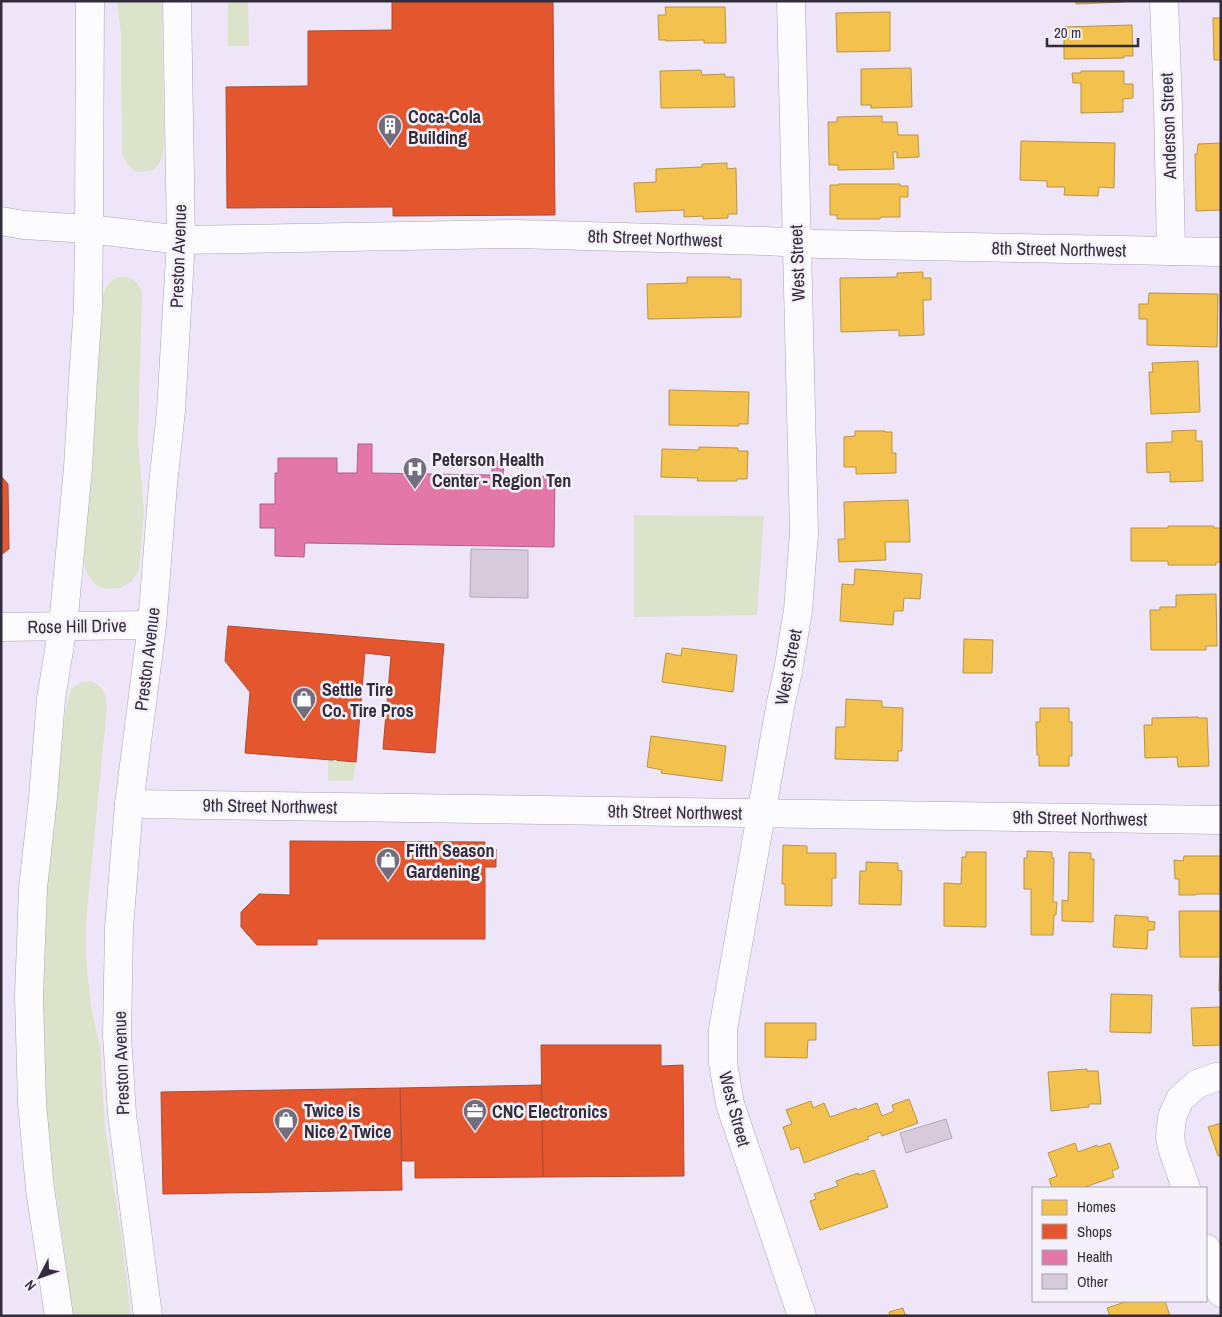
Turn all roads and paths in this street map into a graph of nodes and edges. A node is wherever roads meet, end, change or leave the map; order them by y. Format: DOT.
graph roads {
  1 [pos="90,1"];
  2 [pos="176,1"];
  3 [pos="791,1"];
  4 [pos="1164,1"];
  5 [pos="1,221"];
  6 [pos="89,229"];
  7 [pos="181,240"];
  8 [pos="796,243"];
  9 [pos="1171,252"];
  10 [pos="1221,252"];
  11 [pos="152,625"];
  12 [pos="63,626"];
  13 [pos="1,627"];
  14 [pos="335,760"];
  15 [pos="334,786"];
  16 [pos="129,804"];
  17 [pos="761,813"];
  18 [pos="1221,820"];
  19 [pos="1221,1077"];
  20 [pos="1186,1187"];
  21 [pos="1207,1251"];
  22 [pos="1221,1293"];
  23 [pos="59,1316"];
  24 [pos="148,1316"];
  25 [pos="802,1316"];
  1 -- 6 [label="street"];
  2 -- 7 [label="street, Preston Avenue"];
  3 -- 8 [label="street, West Street"];
  4 -- 9 [label="street, Anderson Street"];
  5 -- 6 [label="street, 8th Street Northwest"];
  6 -- 7 [label="street, 8th Street Northwest"];
  6 -- 12 [label="street"];
  7 -- 8 [label="street, 8th Street Northwest"];
  7 -- 11 [label="street, Preston Avenue"];
  8 -- 9 [label="street, 8th Street Northwest"];
  8 -- 17 [label="street, West Street"];
  9 -- 10 [label="street, 8th Street Northwest"];
  11 -- 12 [label="street, Rose Hill Drive"];
  11 -- 16 [label="street, Preston Avenue"];
  12 -- 13 [label="street, Rose Hill Drive"];
  12 -- 23 [label="street"];
  14 -- 15 [label="path"];
  16 -- 17 [label="street, 9th Street Northwest"];
  16 -- 24 [label="street, Preston Avenue"];
  17 -- 18 [label="street, 9th Street Northwest"];
  17 -- 25 [label="street, West Street"];
  19 -- 20 [label="street"];
  21 -- 22 [label="street"];
}
